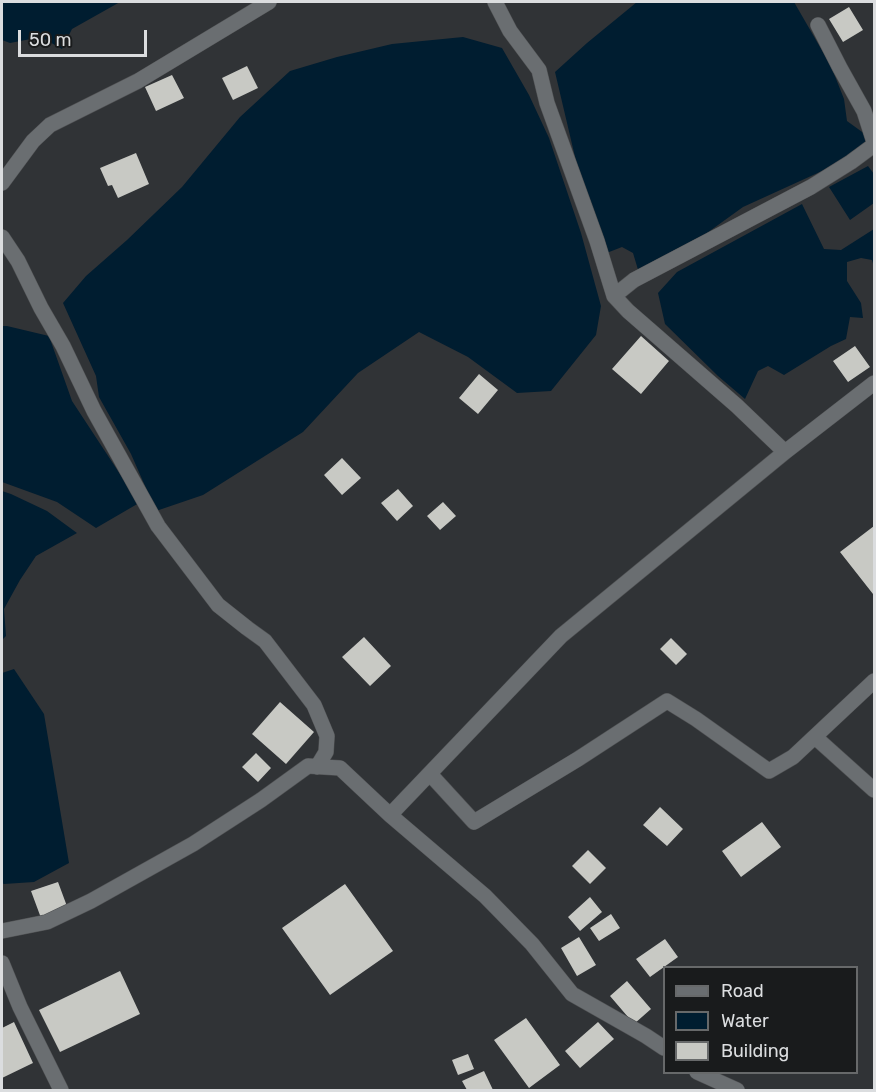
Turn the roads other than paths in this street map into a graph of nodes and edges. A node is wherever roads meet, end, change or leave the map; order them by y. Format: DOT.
graph roads {
  1 [pos="269,2"];
  2 [pos="495,2"];
  3 [pos="818,25"];
  4 [pos="874,144"];
  5 [pos="2,183"];
  6 [pos="2,237"];
  7 [pos="614,296"];
  8 [pos="874,383"];
  9 [pos="785,452"];
  10 [pos="874,681"];
  11 [pos="814,737"];
  12 [pos="317,767"];
  13 [pos="430,774"];
  14 [pos="874,790"];
  15 [pos="390,815"];
  16 [pos="2,931"];
  17 [pos="2,963"];
  18 [pos="663,1047"];
  19 [pos="701,1074"];
  20 [pos="61,1090"];
  21 [pos="737,1090"];
  1 -- 5 [label="street"];
  2 -- 7 [label="street"];
  3 -- 4 [label="street"];
  4 -- 7 [label="street"];
  6 -- 12 [label="street"];
  7 -- 9 [label="street"];
  8 -- 9 [label="street"];
  9 -- 13 [label="street"];
  10 -- 11 [label="street"];
  11 -- 13 [label="street"];
  11 -- 14 [label="street"];
  12 -- 15 [label="street"];
  12 -- 16 [label="street"];
  13 -- 15 [label="street"];
  15 -- 18 [label="street"];
  17 -- 20 [label="street"];
  19 -- 21 [label="street"];
}
